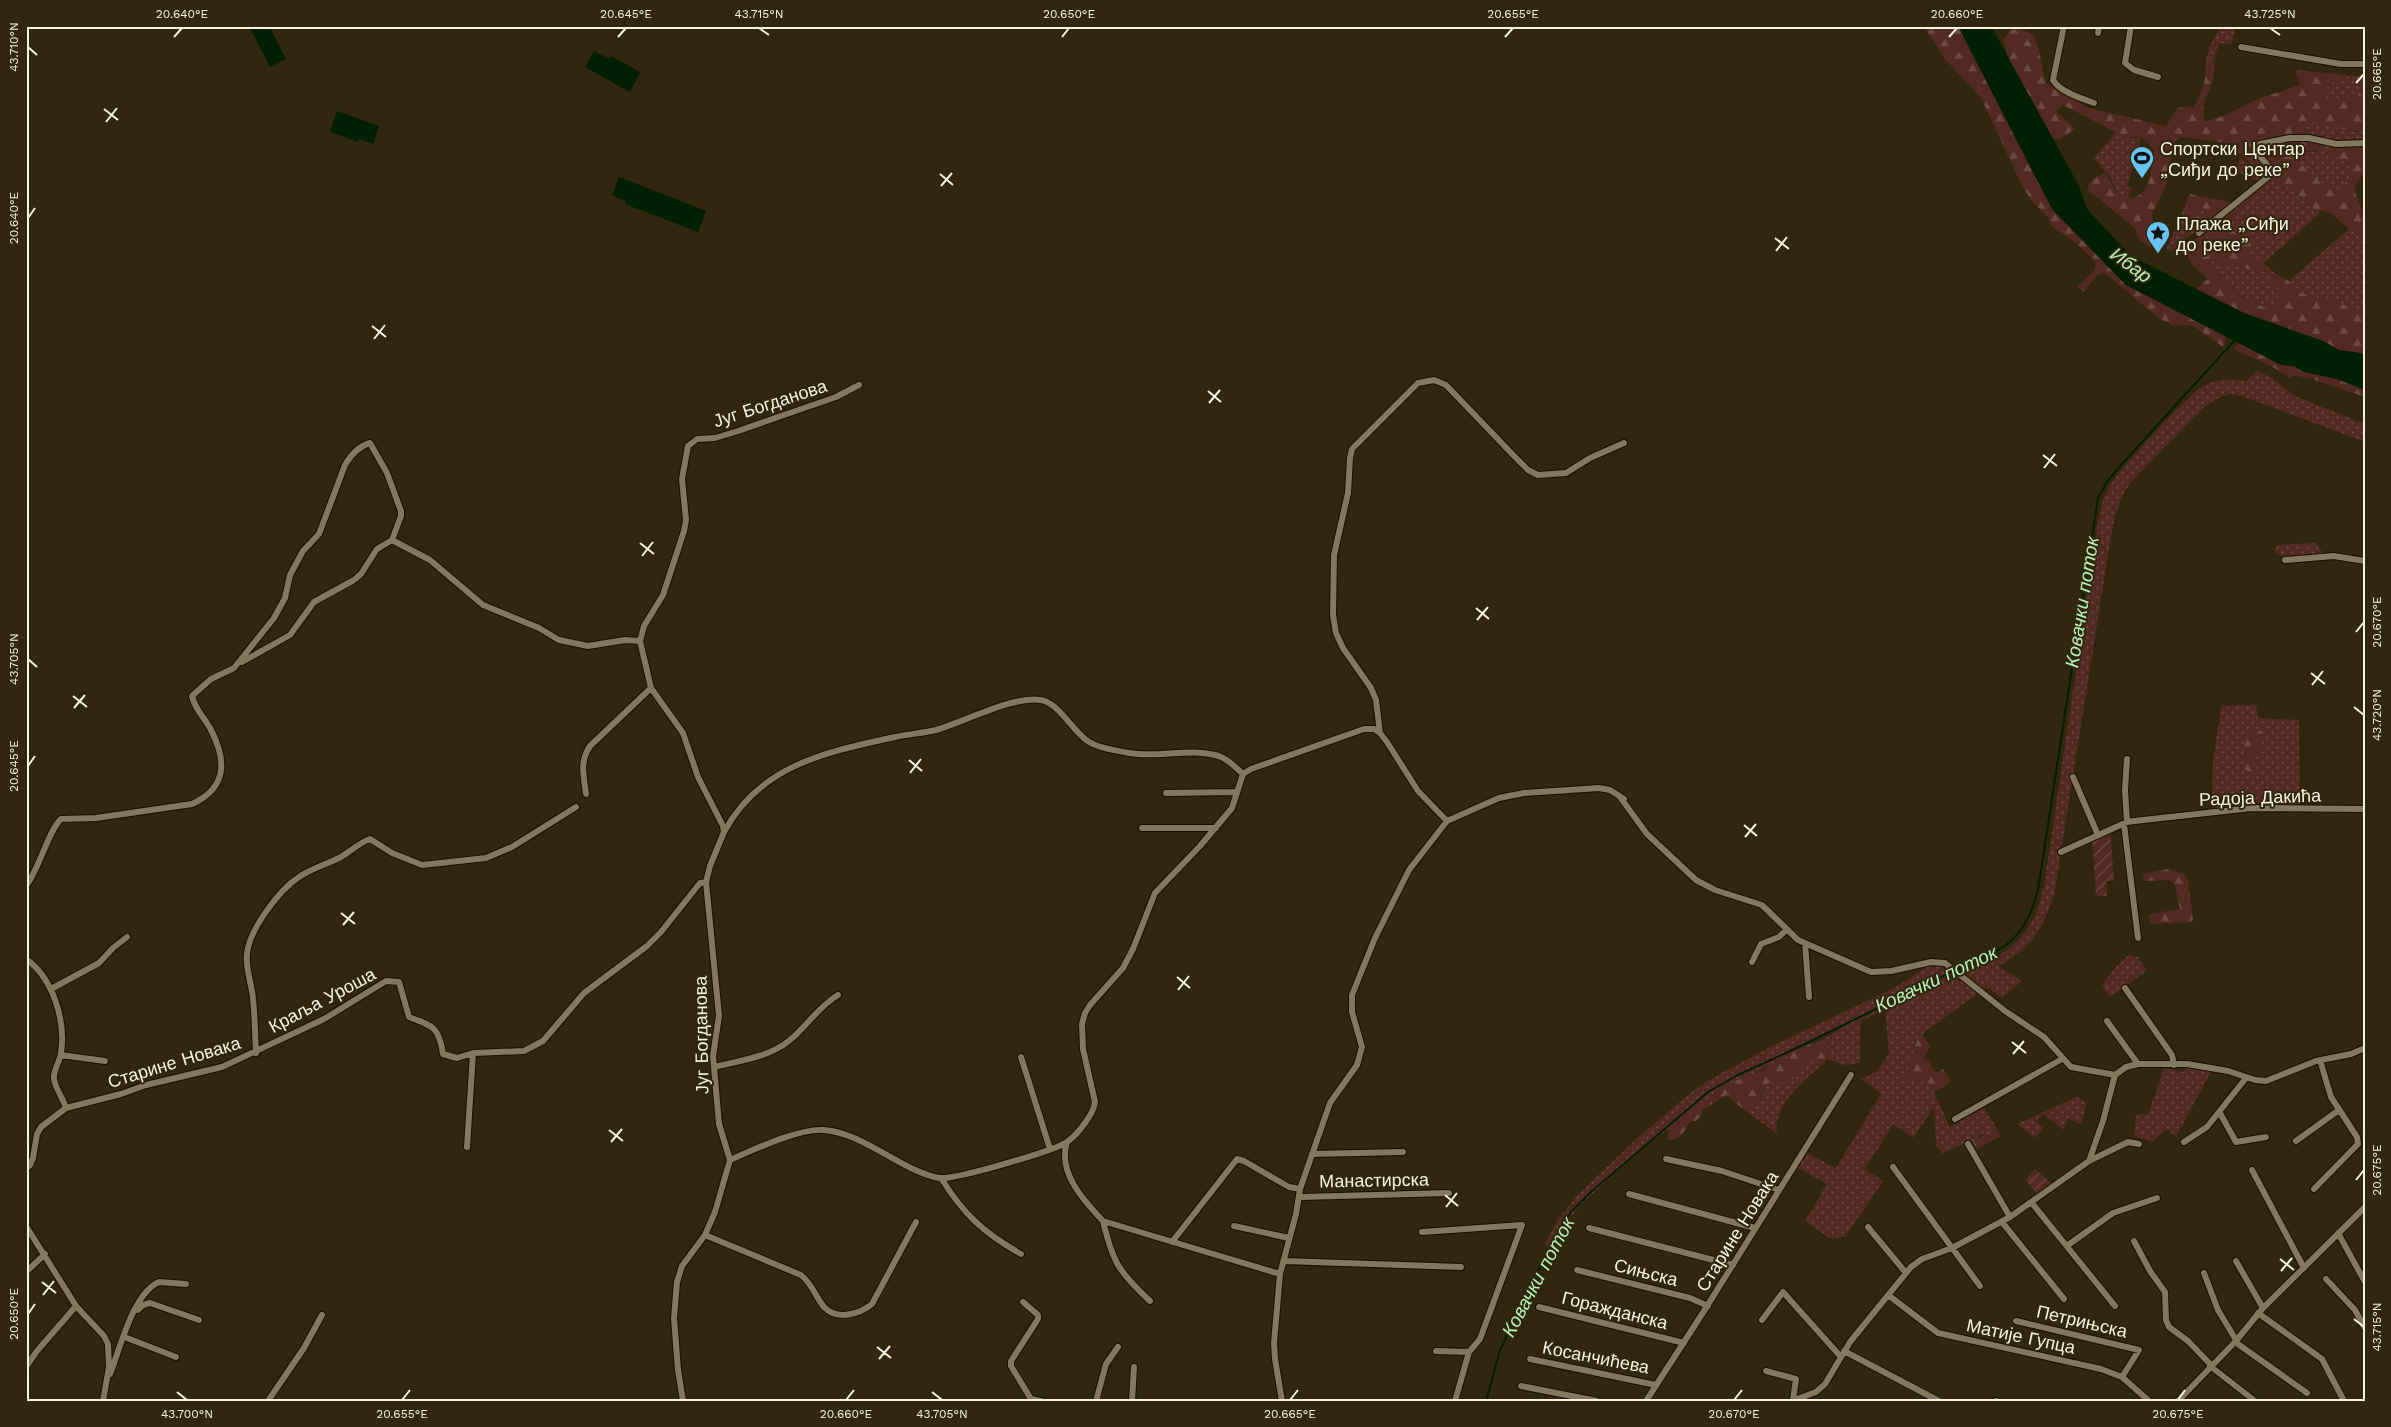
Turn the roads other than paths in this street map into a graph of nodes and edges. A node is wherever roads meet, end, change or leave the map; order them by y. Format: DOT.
graph roads {
  1 [pos="2064,26"];
  2 [pos="2131,26"];
  3 [pos="2241,47"];
  4 [pos="2365,64"];
  5 [pos="2158,78"];
  6 [pos="2094,103"];
  7 [pos="2365,143"];
  8 [pos="2199,233"];
  9 [pos="859,385"];
  10 [pos="1624,443"];
  11 [pos="392,540"];
  12 [pos="2284,560"];
  13 [pos="2365,561"];
  14 [pos="640,641"];
  15 [pos="234,668"];
  16 [pos="651,688"];
  17 [pos="1380,733"];
  18 [pos="2127,758"];
  19 [pos="1243,774"];
  20 [pos="2073,777"];
  21 [pos="1237,792"];
  22 [pos="1166,793"];
  23 [pos="586,794"];
  24 [pos="576,807"];
  25 [pos="2365,809"];
  26 [pos="1447,821"];
  27 [pos="2126,823"];
  28 [pos="1142,828"];
  29 [pos="1216,828"];
  30 [pos="724,832"];
  31 [pos="2098,835"];
  32 [pos="2061,852"];
  33 [pos="706,882"];
  34 [pos="26,886"];
  35 [pos="1787,929"];
  36 [pos="127,937"];
  37 [pos="2138,938"];
  38 [pos="1806,943"];
  39 [pos="26,959"];
  40 [pos="1752,962"];
  41 [pos="2125,988"];
  42 [pos="51,989"];
  43 [pos="838,995"];
  44 [pos="1810,997"];
  45 [pos="2107,1021"];
  46 [pos="2365,1048"];
  47 [pos="256,1052"];
  48 [pos="473,1053"];
  49 [pos="61,1055"];
  50 [pos="1021,1057"];
  51 [pos="2062,1059"];
  52 [pos="2320,1060"];
  53 [pos="106,1061"];
  54 [pos="2138,1064"];
  55 [pos="2174,1065"];
  56 [pos="714,1067"];
  57 [pos="1851,1075"];
  58 [pos="2115,1075"];
  59 [pos="2246,1078"];
  60 [pos="66,1108"];
  61 [pos="2339,1110"];
  62 [pos="2220,1113"];
  63 [pos="1955,1119"];
  64 [pos="2266,1137"];
  65 [pos="2296,1141"];
  66 [pos="1067,1142"];
  67 [pos="2184,1142"];
  68 [pos="1968,1144"];
  69 [pos="2139,1144"];
  70 [pos="467,1147"];
  71 [pos="1050,1149"];
  72 [pos="1403,1152"];
  73 [pos="1312,1154"];
  74 [pos="1666,1159"];
  75 [pos="730,1160"];
  76 [pos="2089,1161"];
  77 [pos="1893,1167"];
  78 [pos="26,1168"];
  79 [pos="2252,1170"];
  80 [pos="941,1178"];
  81 [pos="1300,1189"];
  82 [pos="2314,1189"];
  83 [pos="1780,1190"];
  84 [pos="1449,1193"];
  85 [pos="1629,1194"];
  86 [pos="1300,1196"];
  87 [pos="2157,1198"];
  88 [pos="2032,1202"];
  89 [pos="2365,1207"];
  90 [pos="2010,1217"];
  91 [pos="916,1222"];
  92 [pos="1103,1222"];
  93 [pos="2002,1222"];
  94 [pos="26,1226"];
  95 [pos="1234,1226"];
  96 [pos="1868,1227"];
  97 [pos="1589,1228"];
  98 [pos="1755,1228"];
  99 [pos="1422,1232"];
  100 [pos="2338,1233"];
  101 [pos="705,1235"];
  102 [pos="1289,1238"];
  103 [pos="2134,1241"];
  104 [pos="1172,1242"];
  105 [pos="2068,1245"];
  106 [pos="1952,1248"];
  107 [pos="45,1254"];
  108 [pos="1021,1254"];
  109 [pos="1284,1261"];
  110 [pos="2236,1261"];
  111 [pos="1733,1265"];
  112 [pos="1461,1267"];
  113 [pos="2304,1268"];
  114 [pos="1577,1270"];
  115 [pos="26,1272"];
  116 [pos="1906,1273"];
  117 [pos="2204,1273"];
  118 [pos="1280,1274"];
  119 [pos="2326,1279"];
  120 [pos="2365,1282"];
  121 [pos="186,1284"];
  122 [pos="1980,1286"];
  123 [pos="1888,1294"];
  124 [pos="2064,1299"];
  125 [pos="1150,1301"];
  126 [pos="1023,1302"];
  127 [pos="76,1306"];
  128 [pos="1708,1306"];
  129 [pos="2115,1306"];
  130 [pos="1539,1307"];
  131 [pos="2260,1311"];
  132 [pos="322,1315"];
  133 [pos="199,1320"];
  134 [pos="1762,1320"];
  135 [pos="2016,1321"];
  136 [pos="2365,1328"];
  137 [pos="127,1338"];
  138 [pos="2236,1341"];
  139 [pos="1684,1343"];
  140 [pos="1118,1346"];
  141 [pos="1436,1351"];
  142 [pos="1470,1352"];
  143 [pos="1842,1354"];
  144 [pos="118,1356"];
  145 [pos="176,1357"];
  146 [pos="1530,1359"];
  147 [pos="2210,1366"];
  148 [pos="26,1367"];
  149 [pos="1134,1367"];
  150 [pos="1766,1371"];
  151 [pos="2122,1376"];
  152 [pos="106,1383"];
  153 [pos="1656,1385"];
  154 [pos="1521,1386"];
  155 [pos="2307,1393"];
  156 [pos="1793,1400"];
  157 [pos="103,1401"];
  158 [pos="268,1401"];
  159 [pos="683,1401"];
  160 [pos="1041,1401"];
  161 [pos="1096,1401"];
  162 [pos="1132,1401"];
  163 [pos="1282,1401"];
  164 [pos="1455,1401"];
  165 [pos="1597,1401"];
  166 [pos="1646,1401"];
  167 [pos="1939,1401"];
  168 [pos="2149,1401"];
  169 [pos="2178,1401"];
  170 [pos="2256,1401"];
  171 [pos="2344,1401"];
  1 -- 6 [label="street"];
  2 -- 5 [label="street"];
  3 -- 4 [label="street"];
  7 -- 8 [label="street"];
  9 -- 14 [label="street, Југ Богданова"];
  10 -- 17 [label="street"];
  11 -- 14 [label="street"];
  11 -- 15 [label="street"];
  11 -- 15 [label="street"];
  12 -- 13 [label="street"];
  14 -- 16 [label="street"];
  15 -- 34 [label="street"];
  16 -- 23 [label="street"];
  16 -- 30 [label="street"];
  17 -- 19 [label="street"];
  17 -- 26 [label="street"];
  18 -- 27 [label="street"];
  19 -- 21 [label="street"];
  19 -- 30 [label="street, Југ Богданова"];
  20 -- 31 [label="street"];
  21 -- 22 [label="street"];
  21 -- 29 [label="street"];
  24 -- 47 [label="street, Старине Новака"];
  25 -- 27 [label="street, Радоја Дакића"];
  26 -- 35 [label="street"];
  26 -- 73 [label="street"];
  27 -- 31 [label="street, Радоја Дакића"];
  27 -- 37 [label="street"];
  28 -- 29 [label="street"];
  29 -- 66 [label="street"];
  30 -- 33 [label="street, Југ Богданова"];
  31 -- 32 [label="street, Радоја Дакића"];
  33 -- 48 [label="street, Краља Уроша"];
  33 -- 56 [label="street, Југ Богданова"];
  35 -- 38 [label="street"];
  35 -- 40 [label="street"];
  36 -- 42 [label="street"];
  38 -- 44 [label="street"];
  38 -- 51 [label="street"];
  39 -- 42 [label="street"];
  41 -- 55 [label="street"];
  42 -- 49 [label="street"];
  43 -- 56 [label="street"];
  45 -- 54 [label="street"];
  46 -- 52 [label="street"];
  47 -- 48 [label="street, Краља Уроша"];
  47 -- 60 [label="street, Старине Новака"];
  48 -- 70 [label="street"];
  49 -- 53 [label="street"];
  49 -- 60 [label="street"];
  50 -- 71 [label="street"];
  51 -- 58 [label="street"];
  51 -- 63 [label="street"];
  52 -- 59 [label="street"];
  52 -- 61 [label="street"];
  54 -- 55 [label="street"];
  54 -- 58 [label="street"];
  55 -- 59 [label="street"];
  56 -- 75 [label="street, Југ Богданова"];
  57 -- 83 [label="street, Старине Новака"];
  58 -- 76 [label="street"];
  59 -- 62 [label="street"];
  60 -- 78 [label="street, Старине Новака"];
  61 -- 65 [label="street"];
  61 -- 82 [label="street"];
  62 -- 64 [label="street"];
  62 -- 67 [label="street"];
  66 -- 71 [label="street"];
  66 -- 92 [label="street"];
  68 -- 90 [label="street"];
  69 -- 76 [label="street"];
  71 -- 80 [label="street"];
  72 -- 73 [label="street"];
  73 -- 81 [label="street"];
  74 -- 83 [label="street"];
  75 -- 80 [label="street"];
  75 -- 101 [label="street"];
  76 -- 88 [label="street"];
  77 -- 106 [label="street"];
  79 -- 113 [label="street"];
  80 -- 108 [label="street"];
  81 -- 86 [label="street"];
  81 -- 104 [label="street"];
  83 -- 98 [label="street, Старине Новака"];
  84 -- 86 [label="street, Манастирска"];
  85 -- 98 [label="street"];
  86 -- 102 [label="street"];
  87 -- 105 [label="street"];
  88 -- 90 [label="street"];
  88 -- 105 [label="street"];
  89 -- 100 [label="street"];
  90 -- 93 [label="street"];
  91 -- 101 [label="street"];
  92 -- 104 [label="street"];
  92 -- 125 [label="street"];
  93 -- 106 [label="street"];
  93 -- 124 [label="street"];
  94 -- 107 [label="street"];
  95 -- 102 [label="street"];
  96 -- 116 [label="street"];
  97 -- 111 [label="street"];
  98 -- 111 [label="street, Старине Новака"];
  99 -- 142 [label="street"];
  100 -- 113 [label="street"];
  100 -- 120 [label="street"];
  101 -- 159 [label="street"];
  102 -- 109 [label="street"];
  103 -- 147 [label="street"];
  104 -- 118 [label="street"];
  105 -- 129 [label="street"];
  106 -- 116 [label="street"];
  106 -- 122 [label="street"];
  107 -- 115 [label="street"];
  107 -- 127 [label="street"];
  109 -- 112 [label="street"];
  109 -- 118 [label="street"];
  110 -- 131 [label="street"];
  111 -- 128 [label="street, Старине Новака"];
  113 -- 131 [label="street"];
  114 -- 128 [label="street, Сињска"];
  116 -- 123 [label="street"];
  117 -- 138 [label="street"];
  118 -- 163 [label="street"];
  119 -- 136 [label="street"];
  121 -- 144 [label="street"];
  123 -- 143 [label="street"];
  123 -- 151 [label="street, Матије Гупца"];
  126 -- 160 [label="street"];
  127 -- 148 [label="street"];
  127 -- 152 [label="street"];
  128 -- 139 [label="street, Старине Новака"];
  130 -- 139 [label="street, Горажданска"];
  131 -- 138 [label="street"];
  131 -- 171 [label="street"];
  132 -- 158 [label="street"];
  133 -- 137 [label="street"];
  134 -- 143 [label="street"];
  135 -- 151 [label="street, Петрињска"];
  137 -- 144 [label="street"];
  137 -- 145 [label="street"];
  138 -- 147 [label="street"];
  138 -- 155 [label="street"];
  139 -- 153 [label="street, Старине Новака"];
  140 -- 161 [label="street"];
  141 -- 142 [label="street"];
  142 -- 164 [label="street"];
  143 -- 156 [label="street"];
  143 -- 167 [label="street"];
  144 -- 152 [label="street"];
  146 -- 153 [label="street, Косанчићева"];
  147 -- 169 [label="street"];
  147 -- 170 [label="street"];
  149 -- 162 [label="street"];
  150 -- 156 [label="street"];
  151 -- 168 [label="street, Матије Гупца"];
  152 -- 157 [label="street"];
  153 -- 166 [label="street, Старине Новака"];
  154 -- 165 [label="street"];
}
